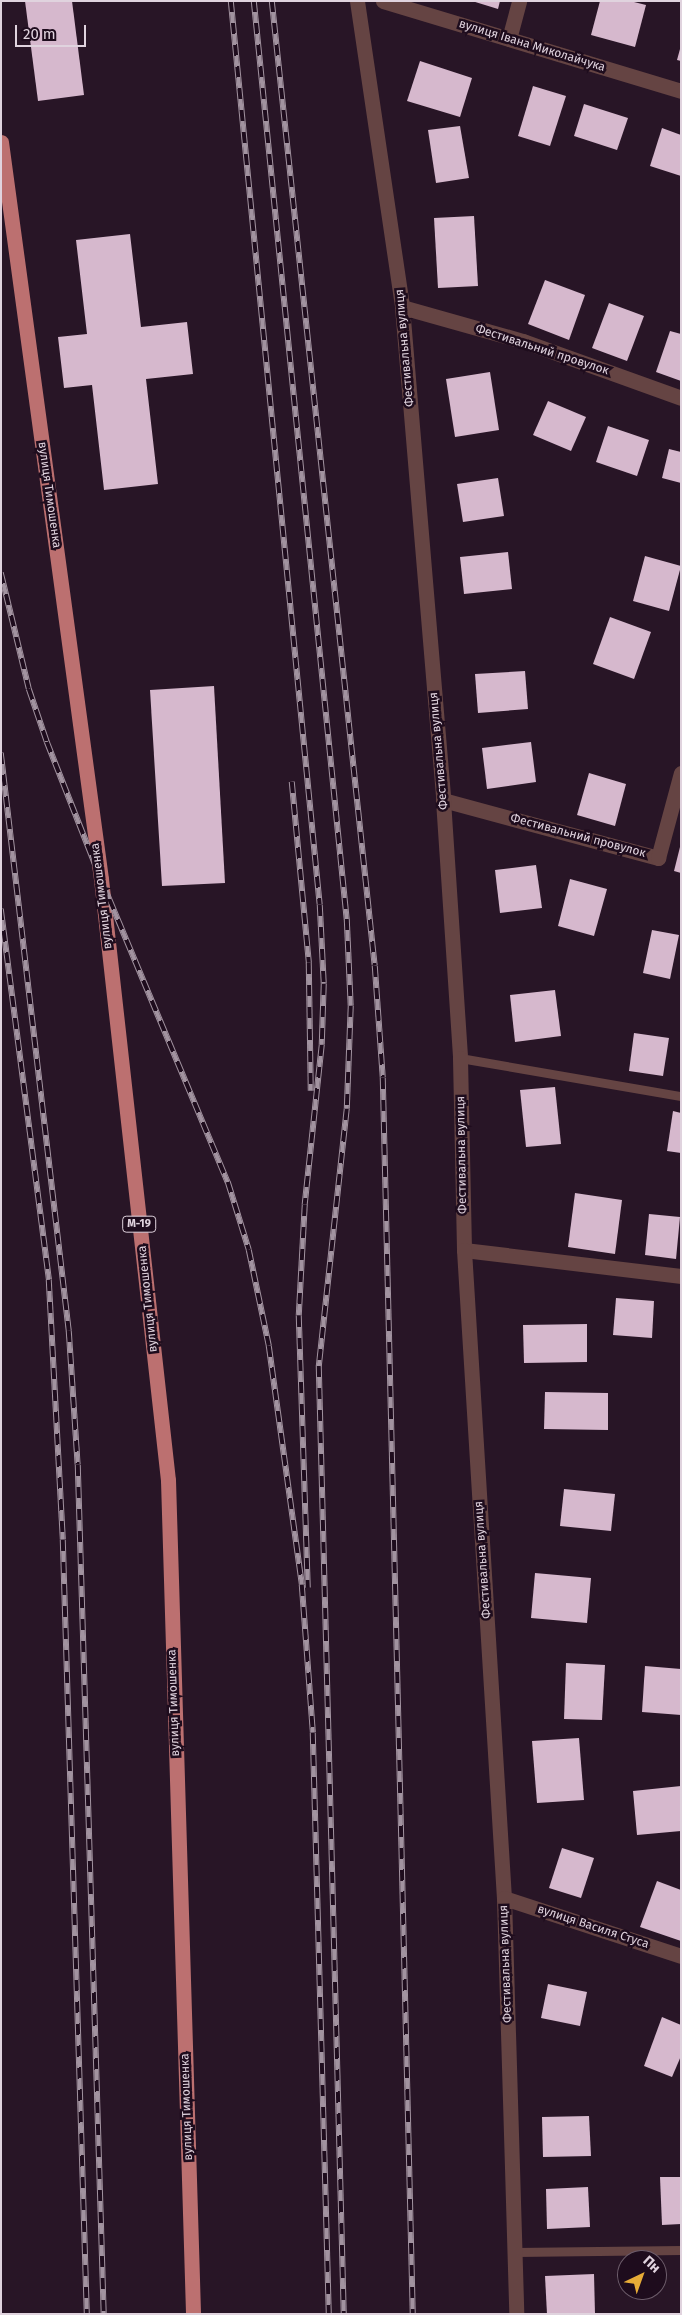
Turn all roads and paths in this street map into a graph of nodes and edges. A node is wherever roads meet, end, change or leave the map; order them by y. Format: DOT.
graph roads {
  1 [pos="358,1"];
  2 [pos="383,1"];
  3 [pos="519,1"];
  4 [pos="509,39"];
  5 [pos="681,91"];
  6 [pos="1,142"];
  7 [pos="402,307"];
  8 [pos="681,398"];
  9 [pos="681,773"];
  10 [pos="443,800"];
  11 [pos="460,1058"];
  12 [pos="681,1096"];
  13 [pos="464,1250"];
  14 [pos="681,1276"];
  15 [pos="504,1898"];
  16 [pos="681,1956"];
  17 [pos="681,2250"];
  18 [pos="516,2252"];
  19 [pos="193,2314"];
  20 [pos="516,2314"];
  1 -- 7 [label="street, Фестивальна вулиця"];
  2 -- 4 [label="street, вулиця Івана Миколайчука"];
  3 -- 4 [label="street"];
  4 -- 5 [label="street, вулиця Івана Миколайчука"];
  6 -- 19 [label="highway, вулиця Тимошенка / М-19"];
  7 -- 8 [label="street, Фестивальний провулок"];
  7 -- 10 [label="street, Фестивальна вулиця"];
  9 -- 10 [label="street, Фестивальний провулок"];
  10 -- 11 [label="street, Фестивальна вулиця"];
  11 -- 12 [label="lane"];
  11 -- 13 [label="street, Фестивальна вулиця"];
  13 -- 14 [label="street"];
  13 -- 15 [label="street, Фестивальна вулиця"];
  15 -- 16 [label="street, вулиця Василя Стуса"];
  15 -- 18 [label="street, Фестивальна вулиця"];
  17 -- 18 [label="lane"];
  18 -- 20 [label="street, Фестивальна вулиця"];
}
